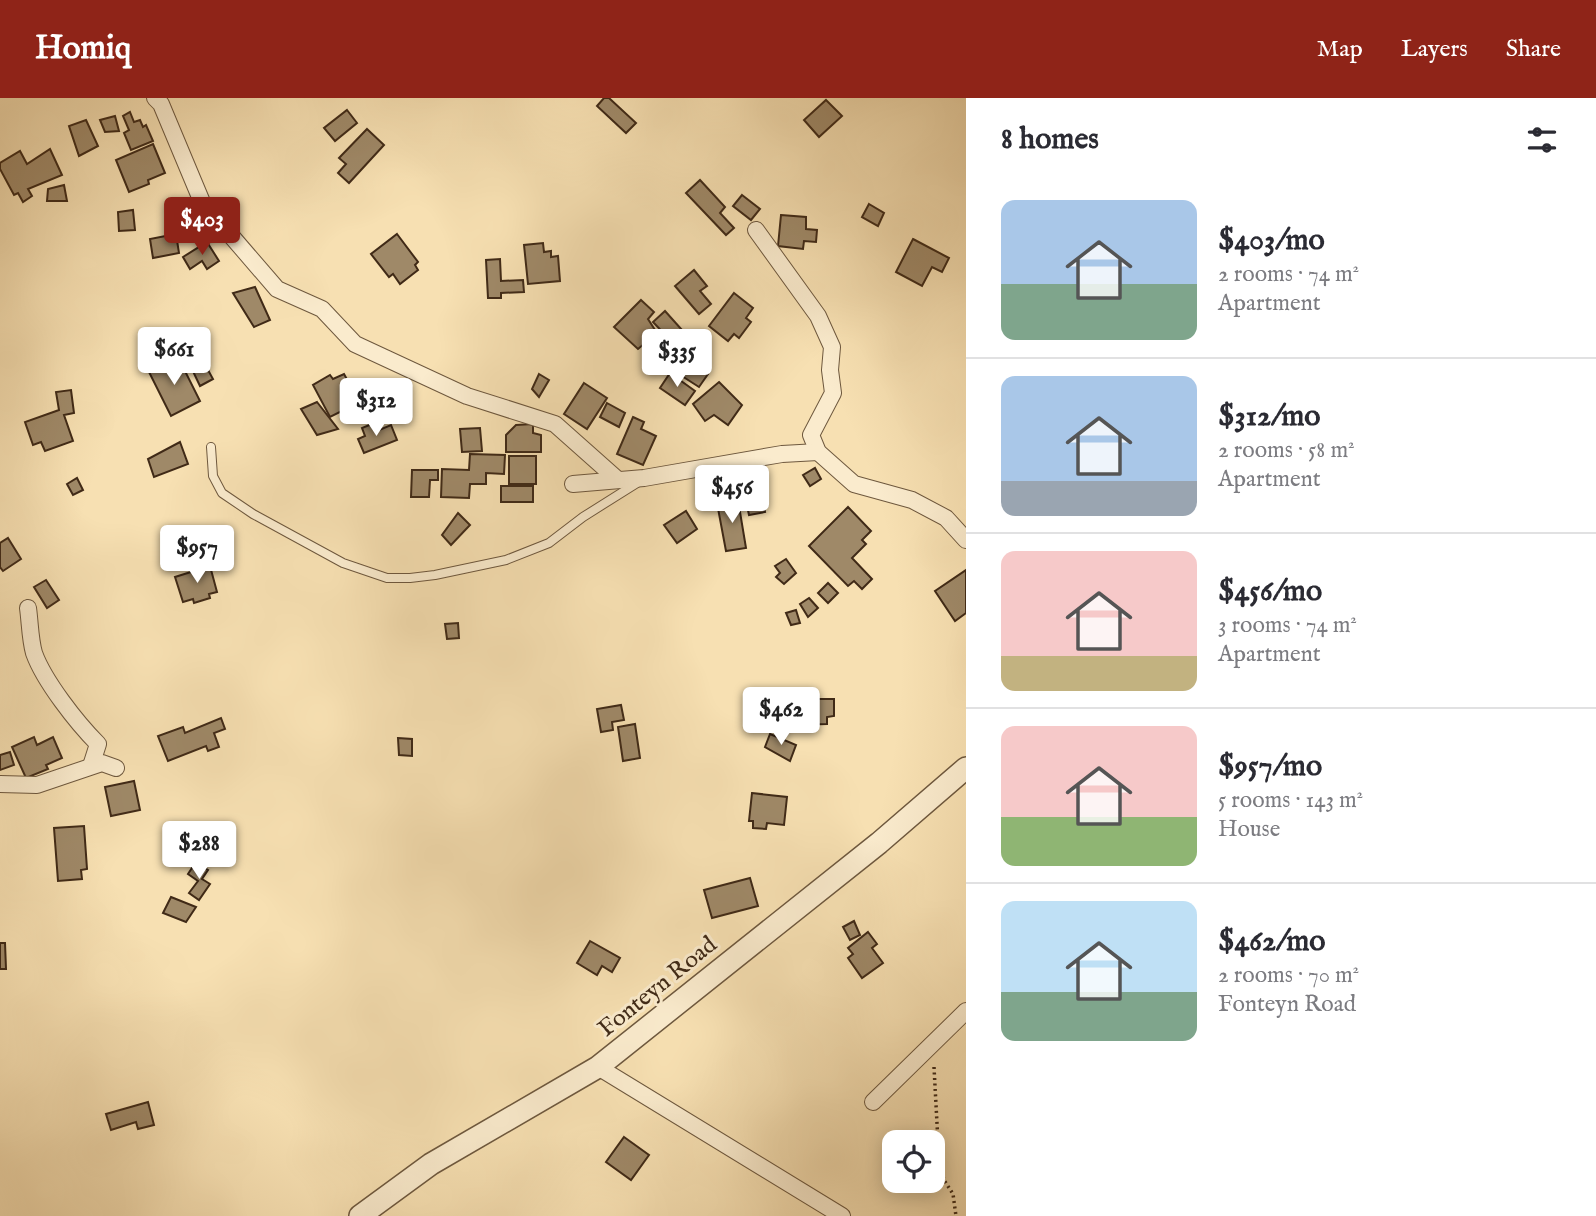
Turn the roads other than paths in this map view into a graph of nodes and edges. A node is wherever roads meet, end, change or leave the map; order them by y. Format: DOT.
graph roads {
  1 [pos="155,98"];
  2 [pos="756,230"];
  3 [pos="211,447"];
  4 [pos="818,452"];
  5 [pos="644,478"];
  6 [pos="618,480"];
  7 [pos="573,484"];
  8 [pos="966,540"];
  9 [pos="28,608"];
  10 [pos="91,766"];
  11 [pos="116,768"];
  12 [pos="966,768"];
  13 [pos="0,784"];
  14 [pos="966,1011"];
  15 [pos="598,1067"];
  16 [pos="873,1102"];
  17 [pos="360,1216"];
  18 [pos="842,1216"];
  1 -- 6 [label="street"];
  2 -- 4 [label="street"];
  3 -- 5 [label="lane"];
  4 -- 5 [label="street"];
  4 -- 8 [label="street"];
  5 -- 6 [label="street"];
  6 -- 7 [label="street"];
  9 -- 10 [label="street"];
  10 -- 11 [label="street"];
  10 -- 13 [label="street"];
  12 -- 15 [label="street, Fonteyn Road"];
  14 -- 16 [label="street"];
  15 -- 17 [label="street, Fonteyn Road"];
  15 -- 18 [label="street"];
}
